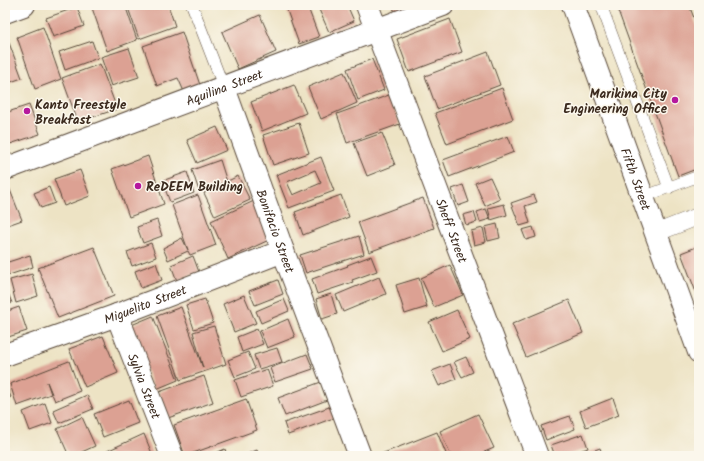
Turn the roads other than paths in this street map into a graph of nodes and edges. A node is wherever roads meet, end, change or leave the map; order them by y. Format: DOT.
graph roads {
  1 [pos="24,5"];
  2 [pos="192,5"];
  3 [pos="367,5"];
  4 [pos="443,5"];
  5 [pos="573,5"];
  6 [pos="601,5"];
  7 [pos="5,12"];
  8 [pos="376,30"];
  9 [pos="224,88"];
  10 [pos="5,169"];
  11 [pos="699,176"];
  12 [pos="669,188"];
  13 [pos="643,197"];
  14 [pos="699,216"];
  15 [pos="656,233"];
  16 [pos="283,251"];
  17 [pos="117,315"];
  18 [pos="699,352"];
  19 [pos="5,354"];
  20 [pos="172,456"];
  21 [pos="360,456"];
  22 [pos="537,456"];
  1 -- 7 [label="street"];
  2 -- 9 [label="lane, Bonifacio Street"];
  3 -- 8 [label="street, Sheff Street"];
  4 -- 8 [label="street, Aquilina Street"];
  5 -- 13 [label="street, Fifth Street"];
  6 -- 12 [label="lane"];
  8 -- 9 [label="street, Aquilina Street"];
  8 -- 22 [label="street, Sheff Street"];
  9 -- 10 [label="street, Aquilina Street"];
  9 -- 16 [label="street, Bonifacio Street"];
  11 -- 12 [label="lane"];
  12 -- 13 [label="lane"];
  13 -- 15 [label="street, Fifth Street"];
  14 -- 15 [label="street"];
  15 -- 18 [label="street, Fifth Street"];
  16 -- 17 [label="street, Miguelito Street"];
  16 -- 21 [label="street, Bonifacio Street"];
  17 -- 19 [label="street, Miguelito Street"];
  17 -- 20 [label="street, Sylvia Street"];
}
